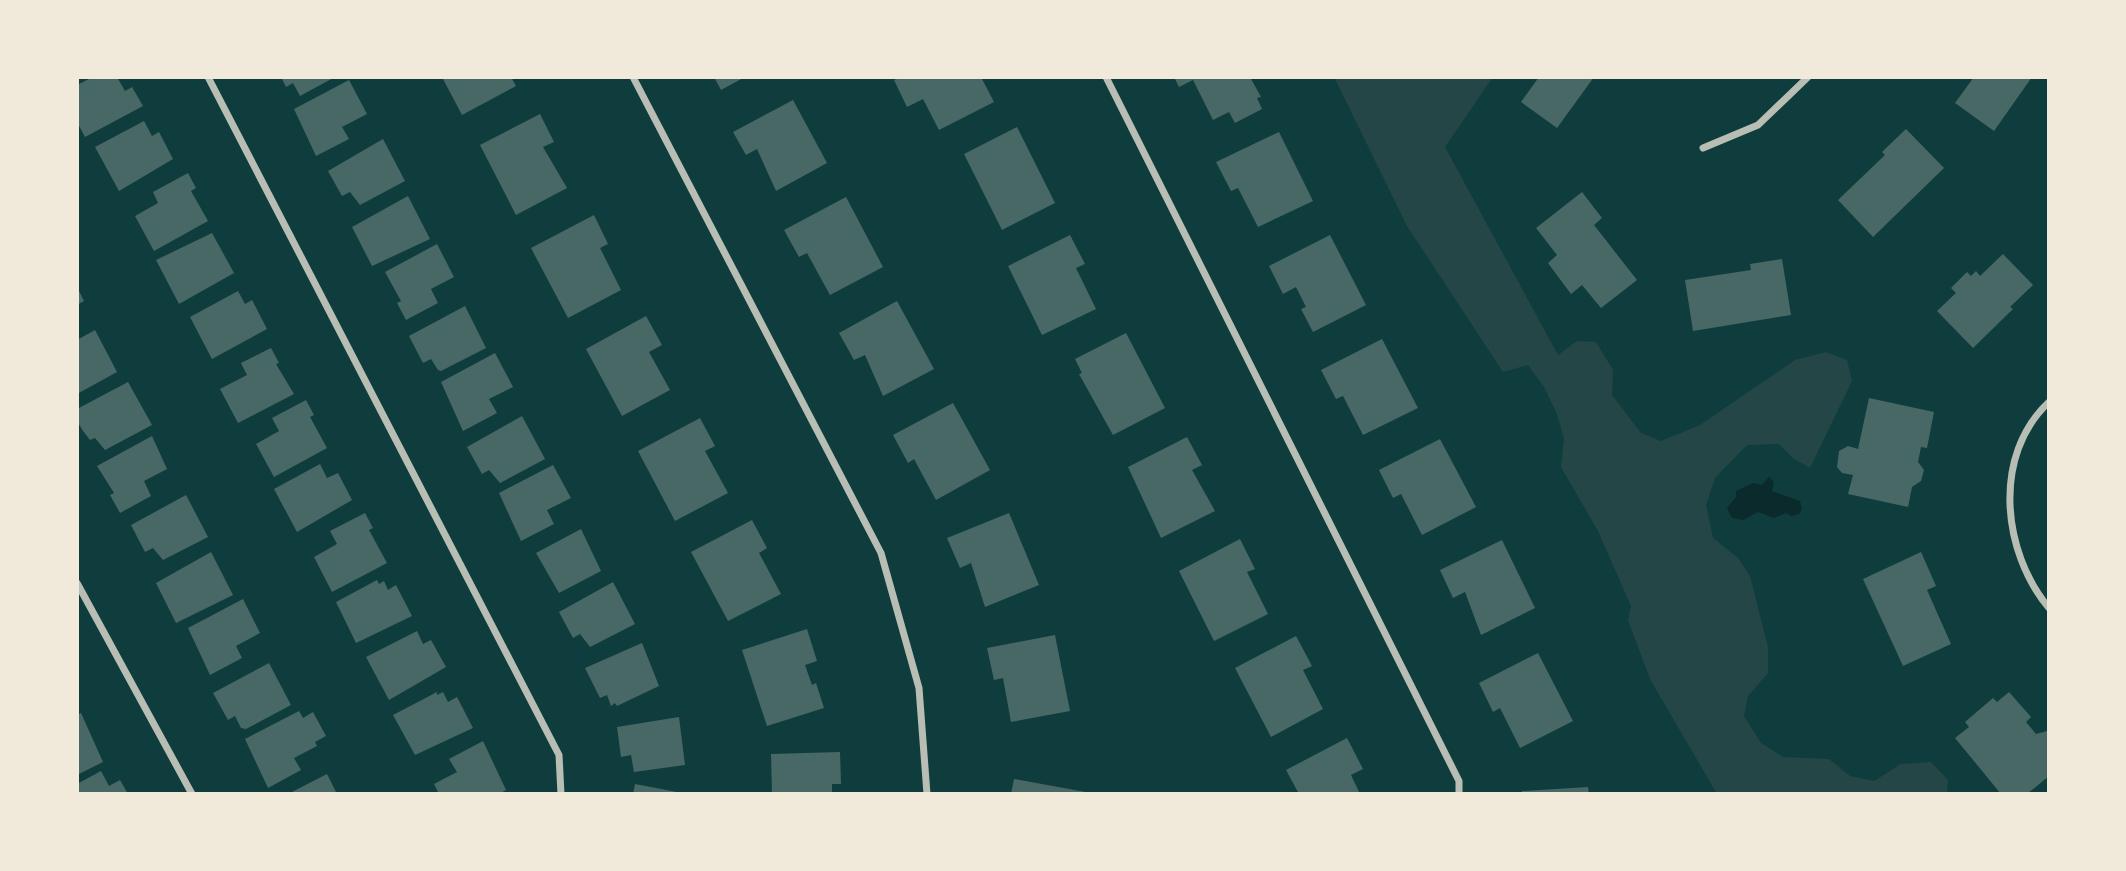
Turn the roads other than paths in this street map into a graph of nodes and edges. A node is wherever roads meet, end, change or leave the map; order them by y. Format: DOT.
graph roads {
  1 [pos="208,77"];
  2 [pos="633,77"];
  3 [pos="1106,77"];
  4 [pos="1808,77"];
  5 [pos="1703,148"];
  6 [pos="2049,402"];
  7 [pos="77,583"];
  8 [pos="2049,608"];
  9 [pos="192,794"];
  10 [pos="561,794"];
  11 [pos="927,794"];
  12 [pos="1459,794"];
  1 -- 10 [label="street"];
  2 -- 11 [label="street"];
  3 -- 12 [label="street"];
  4 -- 5 [label="street"];
  6 -- 8 [label="street"];
  7 -- 9 [label="street"];
}
